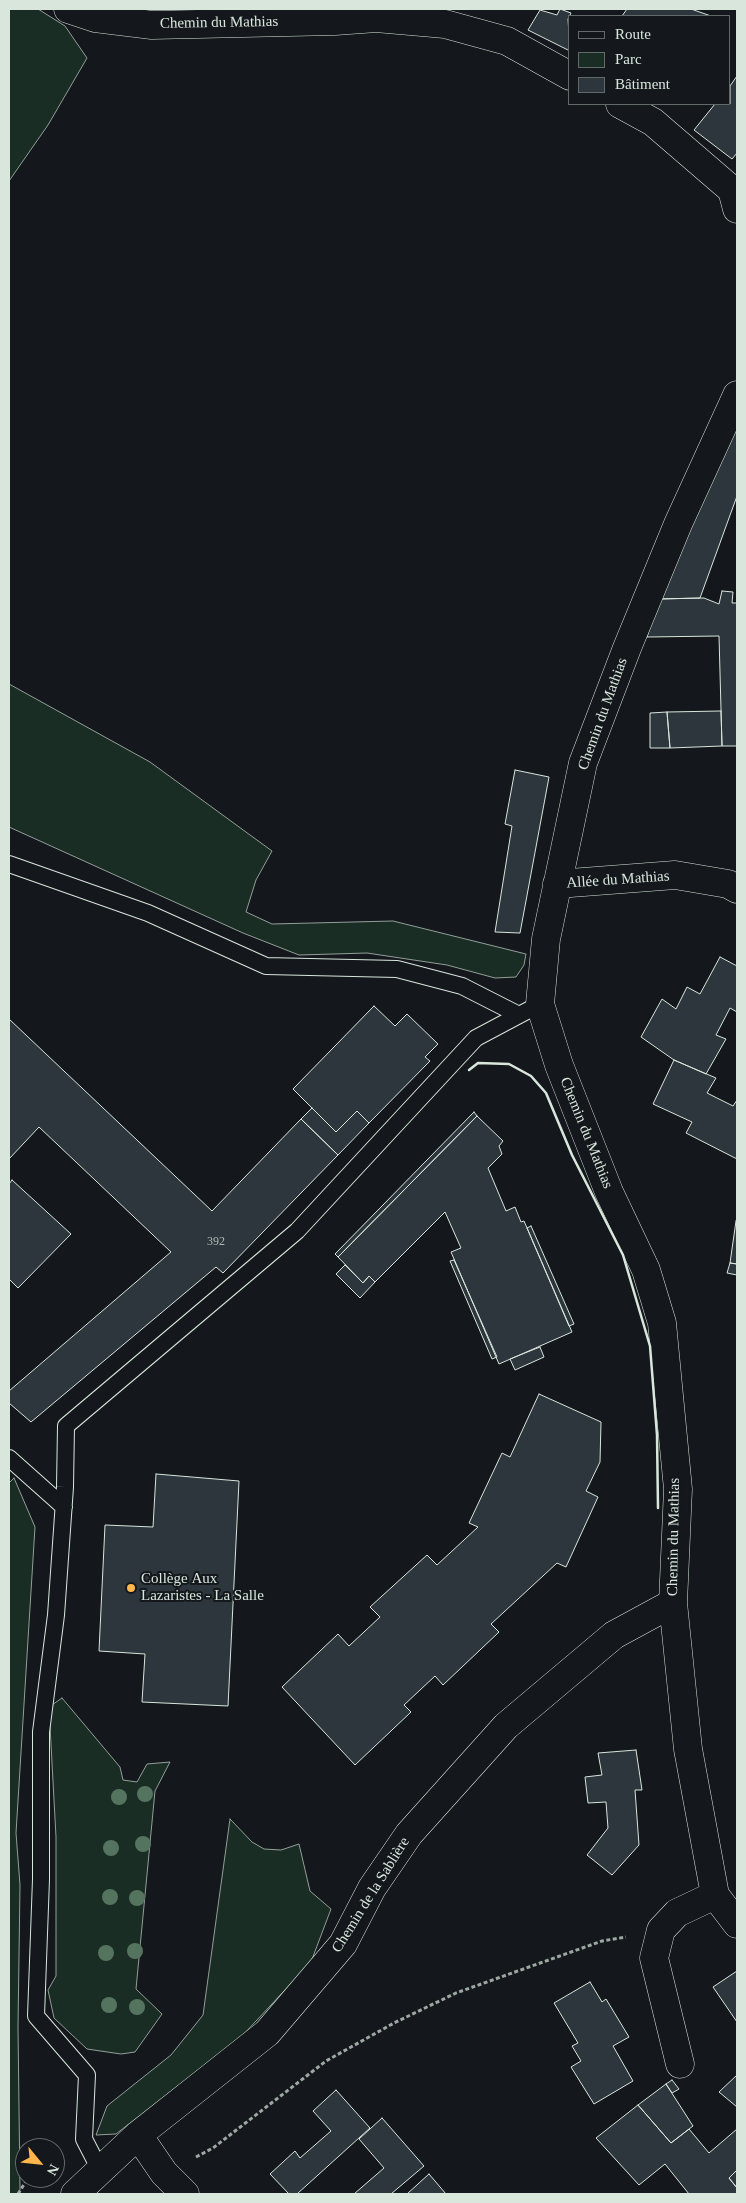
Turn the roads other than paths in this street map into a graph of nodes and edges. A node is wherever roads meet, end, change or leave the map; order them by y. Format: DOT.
graph roads {
  1 [pos="68,9"];
  2 [pos="335,15"];
  3 [pos="568,75"];
  4 [pos="622,105"];
  5 [pos="737,209"];
  6 [pos="737,395"];
  7 [pos="9,864"];
  8 [pos="557,884"];
  9 [pos="737,889"];
  10 [pos="530,1009"];
  11 [pos="9,1458"];
  12 [pos="64,1508"];
  13 [pos="673,1603"];
  14 [pos="715,1895"];
  15 [pos="737,1924"];
  16 [pos="680,2064"];
  17 [pos="138,2135"];
  18 [pos="100,2170"];
  19 [pos="75,2194"];
  20 [pos="185,2194"];
  1 -- 2 [label="street, Chemin du Mathias"];
  2 -- 3 [label="street, Chemin du Mathias"];
  4 -- 5 [label="street"];
  6 -- 8 [label="street, Chemin du Mathias"];
  7 -- 10 [label="lane"];
  8 -- 9 [label="street, Allée du Mathias"];
  8 -- 10 [label="street, Chemin du Mathias"];
  10 -- 12 [label="lane"];
  10 -- 13 [label="street, Chemin du Mathias"];
  11 -- 12 [label="lane"];
  12 -- 18 [label="lane"];
  13 -- 14 [label="street, Chemin du Mathias"];
  13 -- 17 [label="street, Chemin de la Sablière"];
  14 -- 15 [label="street, Chemin du Mathias"];
  14 -- 16 [label="street"];
  17 -- 18 [label="street, Chemin de la Sablière"];
  17 -- 20 [label="street"];
  18 -- 19 [label="street, Chemin de la Sablière"];
}
